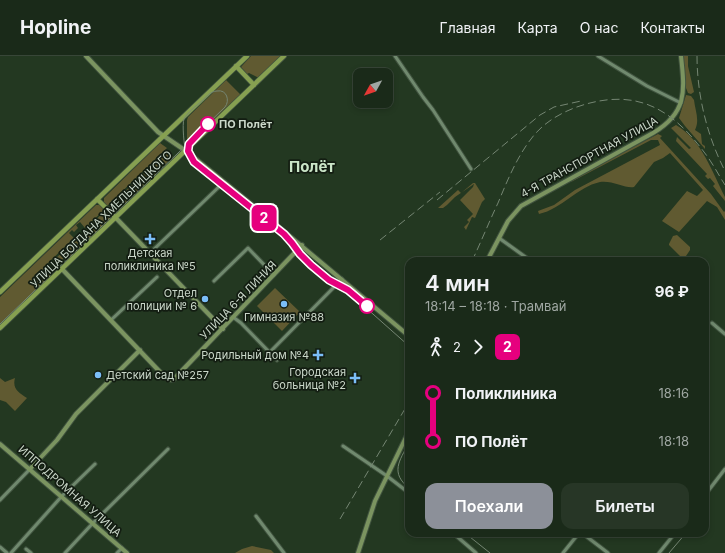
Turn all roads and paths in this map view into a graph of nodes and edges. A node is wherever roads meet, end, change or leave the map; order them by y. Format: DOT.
graph roads {
  1 [pos="86,56"];
  2 [pos="247,56"];
  3 [pos="284,56"];
  4 [pos="395,56"];
  5 [pos="598,56"];
  6 [pos="681,56"];
  7 [pos="236,66"];
  8 [pos="254,85"];
  9 [pos="681,102"];
  10 [pos="163,135"];
  11 [pos="186,151"];
  12 [pos="471,169"];
  13 [pos="224,182"];
  14 [pos="97,199"];
  15 [pos="116,218"];
  16 [pos="499,238"];
  17 [pos="302,245"];
  18 [pos="150,253"];
  19 [pos="489,257"];
  20 [pos="525,257"];
  21 [pos="62,268"];
  22 [pos="274,275"];
  23 [pos="157,277"];
  24 [pos="342,279"];
  25 [pos="214,281"];
  26 [pos="0,292"];
  27 [pos="234,317"];
  28 [pos="111,320"];
  29 [pos="712,323"];
  30 [pos="0,328"];
  31 [pos="223,329"];
  32 [pos="405,333"];
  33 [pos="725,334"];
  34 [pos="140,350"];
  35 [pos="269,353"];
  36 [pos="277,360"];
  37 [pos="405,439"];
  38 [pos="0,444"];
  39 [pos="343,446"];
  40 [pos="168,449"];
  41 [pos="95,464"];
  42 [pos="30,469"];
  43 [pos="725,469"];
  44 [pos="387,476"];
  45 [pos="405,490"];
  46 [pos="709,490"];
  47 [pos="62,496"];
  48 [pos="0,500"];
  49 [pos="256,516"];
  50 [pos="93,523"];
  51 [pos="458,537"];
  52 [pos="576,537"];
  53 [pos="587,537"];
  54 [pos="671,537"];
  55 [pos="0,547"];
  56 [pos="122,548"];
  57 [pos="26,549"];
  58 [pos="7,553"];
  59 [pos="11,553"];
  60 [pos="30,553"];
  61 [pos="65,553"];
  62 [pos="117,553"];
  63 [pos="127,553"];
  64 [pos="284,553"];
  65 [pos="358,553"];
  66 [pos="476,553"];
  67 [pos="563,553"];
  68 [pos="608,553"];
  69 [pos="659,553"];
  1 -- 10 [label="main road"];
  2 -- 7 [label="main road, УЛИЦА БОГДАНА ХМЕЛЬНИЦКОГО"];
  3 -- 8 [label="main road, УЛИЦА БОГДАНА ХМЕЛЬНИЦКОГО"];
  4 -- 12 [label="street"];
  5 -- 9 [label="street"];
  6 -- 9 [label="main road, 4-Я ТРАНСПОРТНАЯ УЛИЦА"];
  7 -- 8 [label="main road"];
  7 -- 10 [label="main road, УЛИЦА БОГДАНА ХМЕЛЬНИЦКОГО"];
  8 -- 11 [label="main road, УЛИЦА БОГДАНА ХМЕЛЬНИЦКОГО"];
  9 -- 16 [label="main road, 4-Я ТРАНСПОРТНАЯ УЛИЦА"];
  10 -- 11 [label="main road"];
  10 -- 14 [label="main road, УЛИЦА БОГДАНА ХМЕЛЬНИЦКОГО"];
  11 -- 13 [label="main road"];
  11 -- 15 [label="main road, УЛИЦА БОГДАНА ХМЕЛЬНИЦКОГО"];
  13 -- 17 [label="main road"];
  13 -- 18 [label="street"];
  14 -- 15 [label="main road"];
  14 -- 26 [label="main road, УЛИЦА БОГДАНА ХМЕЛЬНИЦКОГО"];
  15 -- 18 [label="main road"];
  15 -- 21 [label="main road, УЛИЦА БОГДАНА ХМЕЛЬНИЦКОГО"];
  16 -- 19 [label="main road, 4-Я ТРАНСПОРТНАЯ УЛИЦА"];
  16 -- 20 [label="street"];
  17 -- 22 [label="main road, УЛИЦА 6-Я ЛИНИЯ"];
  17 -- 24 [label="main road"];
  18 -- 31 [label="main road"];
  21 -- 28 [label="main road"];
  21 -- 30 [label="main road, УЛИЦА БОГДАНА ХМЕЛЬНИЦКОГО"];
  22 -- 25 [label="street"];
  22 -- 27 [label="main road, УЛИЦА 6-Я ЛИНИЯ"];
  23 -- 28 [label="street"];
  24 -- 32 [label="main road"];
  24 -- 35 [label="street"];
  27 -- 31 [label="main road, УЛИЦА 6-Я ЛИНИЯ"];
  27 -- 35 [label="street"];
  28 -- 34 [label="main road"];
  29 -- 33 [label="street"];
  31 -- 34 [label="main road, УЛИЦА 6-Я ЛИНИЯ"];
  34 -- 42 [label="main road"];
  35 -- 36 [label="street"];
  37 -- 44 [label="main road"];
  38 -- 42 [label="main road, ИППОДРОМНАЯ УЛИЦА"];
  39 -- 44 [label="street"];
  40 -- 50 [label="street"];
  41 -- 47 [label="street"];
  42 -- 47 [label="main road, ИППОДРОМНАЯ УЛИЦА"];
  42 -- 48 [label="street"];
  43 -- 46 [label="street"];
  44 -- 45 [label="street"];
  44 -- 65 [label="main road"];
  47 -- 50 [label="main road, ИППОДРОМНАЯ УЛИЦА"];
  47 -- 59 [label="street"];
  49 -- 64 [label="street"];
  50 -- 56 [label="main road, ИППОДРОМНАЯ УЛИЦА"];
  50 -- 61 [label="street"];
  51 -- 66 [label="street"];
  52 -- 67 [label="street"];
  53 -- 68 [label="street"];
  54 -- 69 [label="street"];
  55 -- 58 [label="street"];
  56 -- 62 [label="street"];
  56 -- 63 [label="main road, ИППОДРОМНАЯ УЛИЦА"];
  57 -- 60 [label="street"];
}
